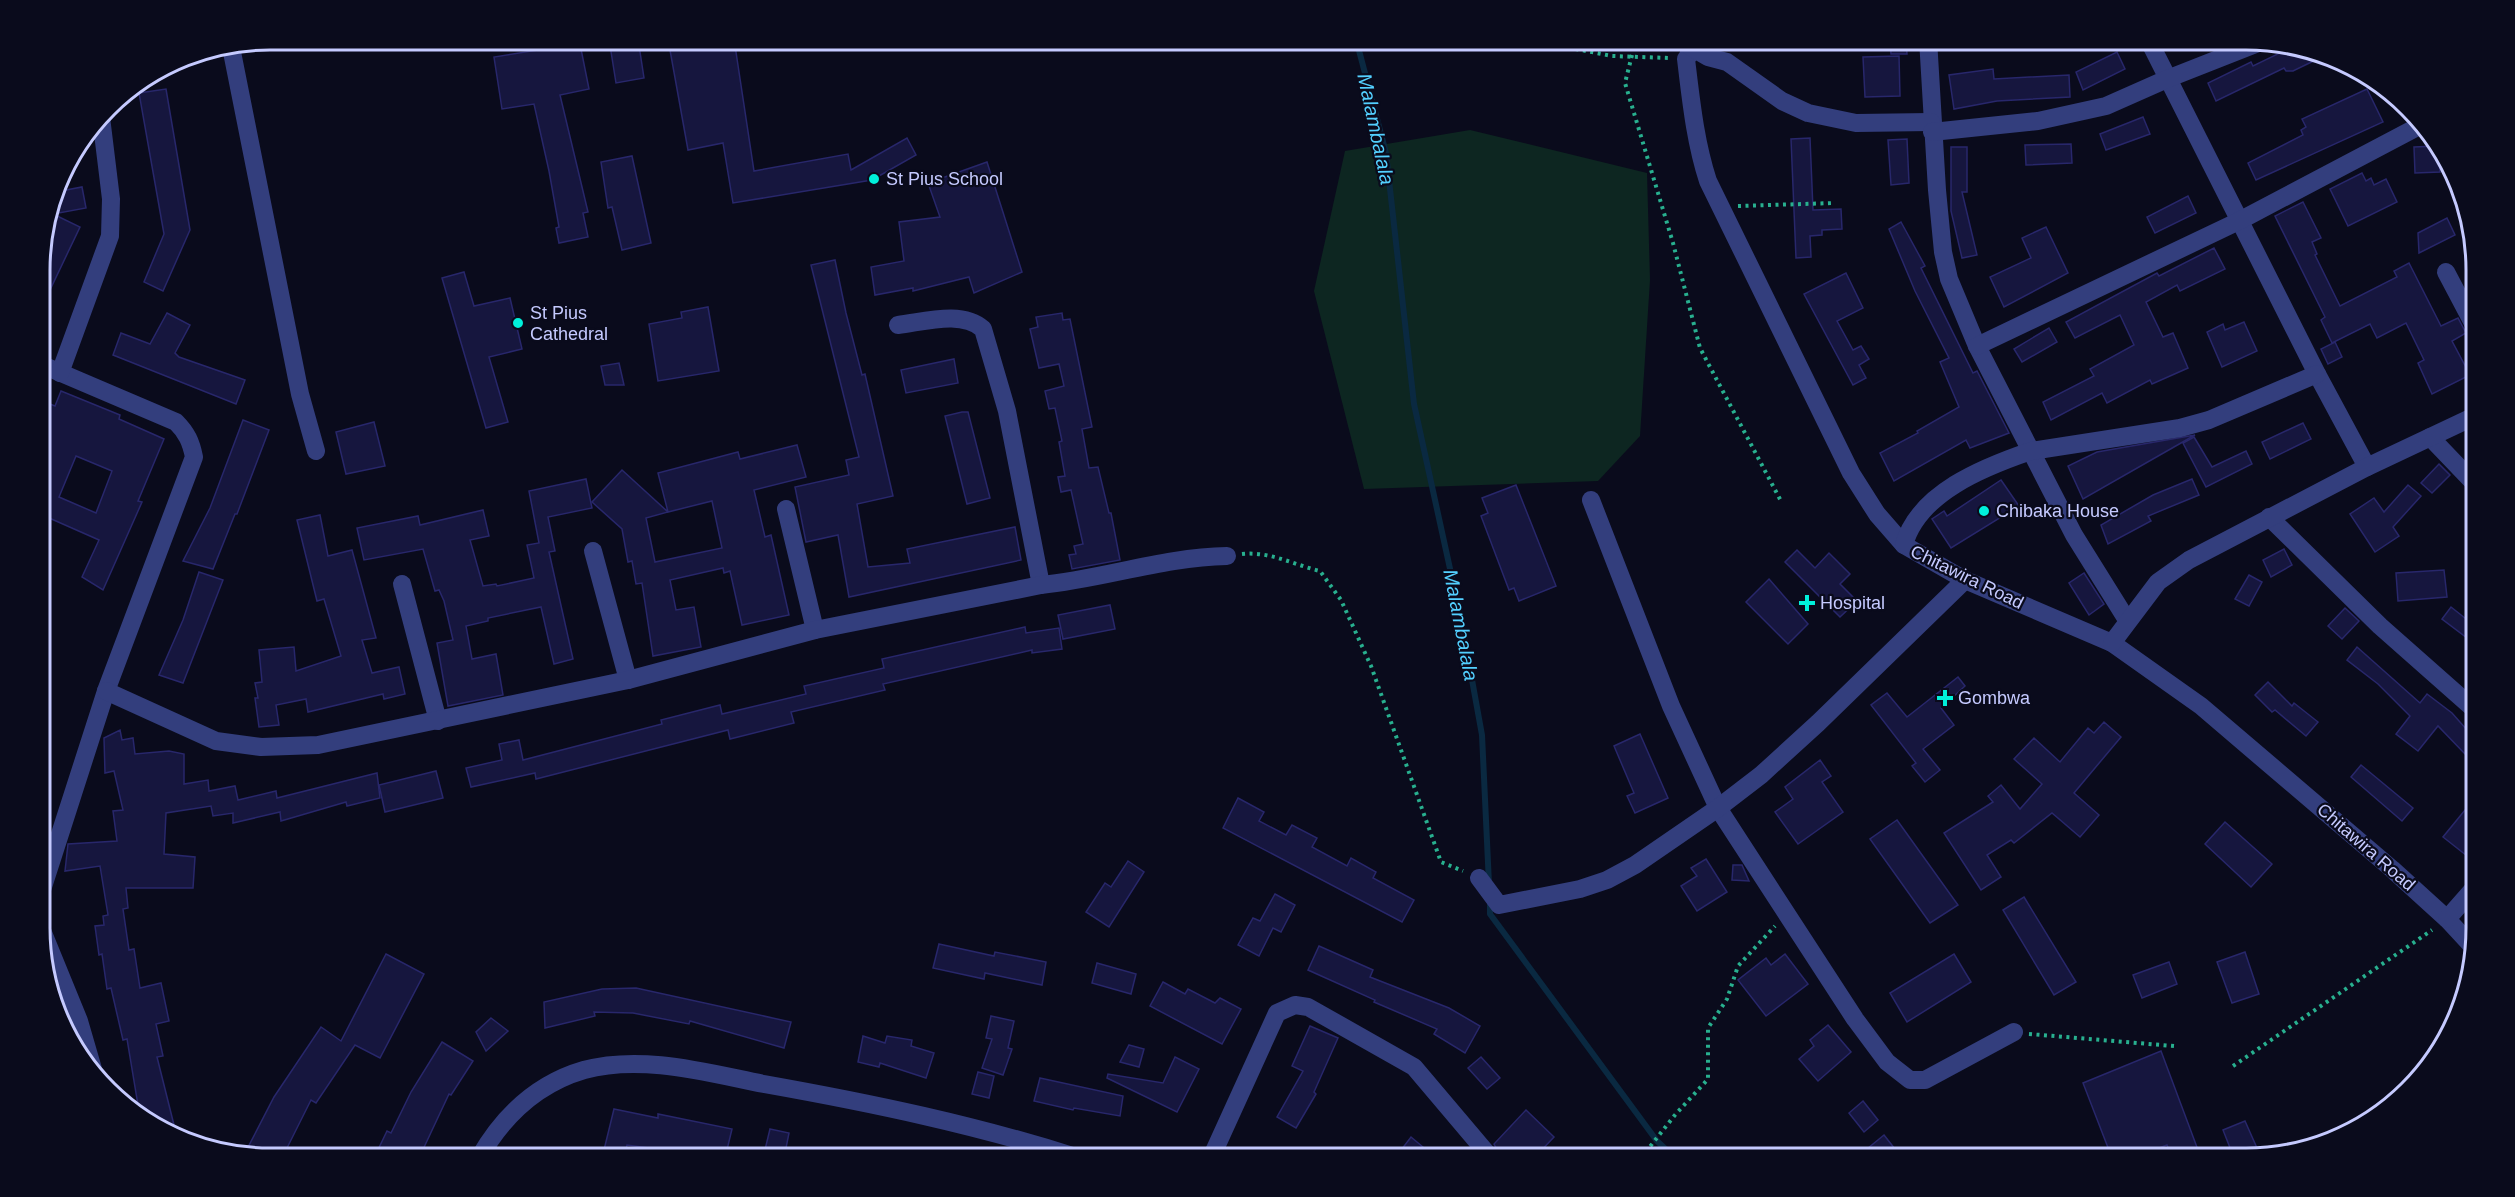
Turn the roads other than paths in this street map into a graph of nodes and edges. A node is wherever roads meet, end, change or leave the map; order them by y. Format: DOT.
graph roads {
  1 [pos="1688,50"];
  2 [pos="1692,50"];
  3 [pos="1928,50"];
  4 [pos="2153,50"];
  5 [pos="2241,50"];
  6 [pos="232,53"];
  7 [pos="2167,79"];
  8 [pos="102,126"];
  9 [pos="1932,127"];
  10 [pos="2415,128"];
  11 [pos="2239,221"];
  12 [pos="2446,272"];
  13 [pos="2466,310"];
  14 [pos="898,325"];
  15 [pos="1977,346"];
  16 [pos="50,368"];
  17 [pos="60,373"];
  18 [pos="2317,374"];
  19 [pos="2466,420"];
  20 [pos="2430,438"];
  21 [pos="316,451"];
  22 [pos="2031,451"];
  23 [pos="2367,467"];
  24 [pos="2466,475"];
  25 [pos="1591,500"];
  26 [pos="786,509"];
  27 [pos="2269,517"];
  28 [pos="1904,545"];
  29 [pos="593,551"];
  30 [pos="1227,556"];
  31 [pos="1965,580"];
  32 [pos="402,584"];
  33 [pos="1041,585"];
  34 [pos="2127,620"];
  35 [pos="815,630"];
  36 [pos="2112,643"];
  37 [pos="628,680"];
  38 [pos="106,691"];
  39 [pos="2466,702"];
  40 [pos="438,721"];
  41 [pos="1718,808"];
  42 [pos="50,865"];
  43 [pos="1479,878"];
  44 [pos="2466,897"];
  45 [pos="2447,919"];
  46 [pos="2465,939"];
  47 [pos="51,954"];
  48 [pos="2014,1032"];
  49 [pos="88,1051"];
  50 [pos="485,1148"];
  51 [pos="1049,1148"];
  52 [pos="1216,1148"];
  53 [pos="1483,1148"];
  1 -- 28 [label="street, Chitawira Road"];
  2 -- 9 [label="street"];
  3 -- 9 [label="street"];
  4 -- 7 [label="street"];
  5 -- 7 [label="street"];
  6 -- 21 [label="street"];
  7 -- 9 [label="street"];
  7 -- 11 [label="street"];
  8 -- 17 [label="street"];
  9 -- 15 [label="street"];
  10 -- 11 [label="street"];
  11 -- 15 [label="street"];
  11 -- 18 [label="street"];
  12 -- 13 [label="street"];
  14 -- 33 [label="street"];
  15 -- 22 [label="street"];
  16 -- 17 [label="street"];
  17 -- 38 [label="street"];
  18 -- 22 [label="street"];
  18 -- 23 [label="street"];
  19 -- 20 [label="street"];
  20 -- 23 [label="street"];
  20 -- 24 [label="street"];
  22 -- 28 [label="street"];
  22 -- 34 [label="street"];
  23 -- 27 [label="street"];
  25 -- 41 [label="street"];
  26 -- 35 [label="street"];
  27 -- 34 [label="street"];
  27 -- 39 [label="street"];
  28 -- 31 [label="street, Chitawira Road"];
  29 -- 37 [label="street"];
  30 -- 33 [label="street"];
  31 -- 36 [label="street, Chitawira Road"];
  31 -- 41 [label="street"];
  32 -- 40 [label="street"];
  33 -- 35 [label="street"];
  34 -- 36 [label="street"];
  35 -- 37 [label="street"];
  36 -- 45 [label="street, Chitawira Road"];
  37 -- 40 [label="street"];
  38 -- 40 [label="street"];
  38 -- 42 [label="street"];
  41 -- 43 [label="street"];
  41 -- 48 [label="street"];
  44 -- 45 [label="street"];
  45 -- 46 [label="street, Chitawira Road"];
  47 -- 49 [label="street"];
  50 -- 51 [label="street"];
  52 -- 53 [label="street"];
}
